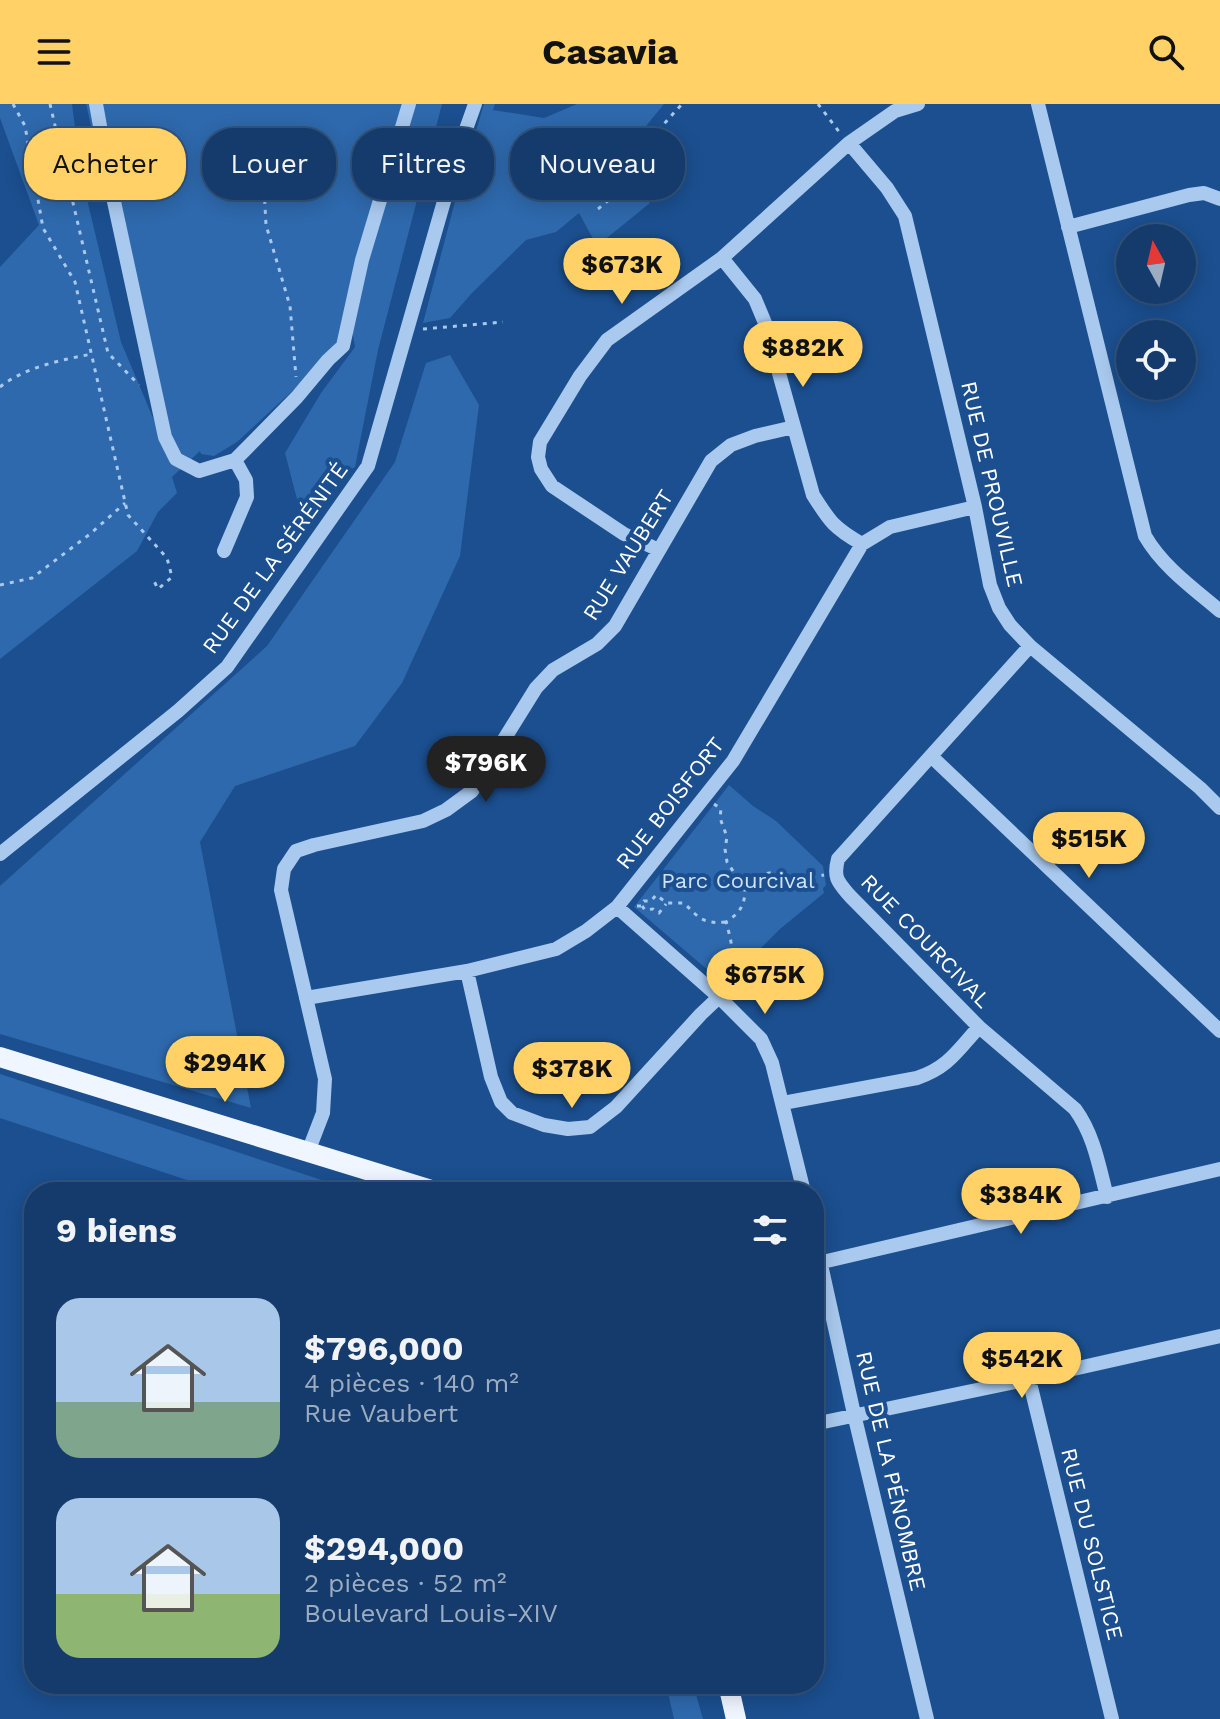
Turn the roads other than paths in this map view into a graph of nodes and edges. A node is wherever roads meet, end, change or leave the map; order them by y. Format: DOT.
graph roads {
  1 [pos="96,104"];
  2 [pos="409,104"];
  3 [pos="475,104"];
  4 [pos="918,104"];
  5 [pos="1038,104"];
  6 [pos="849,143"];
  7 [pos="1220,199"];
  8 [pos="1068,227"];
  9 [pos="722,258"];
  10 [pos="794,427"];
  11 [pos="235,460"];
  12 [pos="975,507"];
  13 [pos="862,544"];
  14 [pos="659,550"];
  15 [pos="224,551"];
  16 [pos="1220,611"];
  17 [pos="1030,646"];
  18 [pos="931,756"];
  19 [pos="1220,808"];
  20 [pos="0,854"];
  21 [pos="617,907"];
  22 [pos="467,971"];
  23 [pos="714,992"];
  24 [pos="306,998"];
  25 [pos="979,1027"];
  26 [pos="1220,1031"];
  27 [pos="0,1057"];
  28 [pos="783,1103"];
  29 [pos="308,1152"];
  30 [pos="1220,1169"];
  31 [pos="406,1182"];
  32 [pos="802,1182"];
  33 [pos="1107,1197"];
  34 [pos="824,1262"];
  35 [pos="824,1292"];
  36 [pos="1220,1336"];
  37 [pos="1029,1379"];
  38 [pos="854,1414"];
  39 [pos="824,1422"];
  40 [pos="730,1694"];
  41 [pos="736,1719"];
  42 [pos="927,1719"];
  43 [pos="1112,1719"];
  1 -- 11 [label="street"];
  2 -- 11 [label="street"];
  3 -- 20 [label="street, RUE DE LA SÉRÉNITÉ"];
  4 -- 6 [label="street"];
  5 -- 8 [label="street"];
  6 -- 9 [label="street"];
  6 -- 12 [label="street, RUE DE PROUVILLE"];
  7 -- 8 [label="street"];
  8 -- 16 [label="street"];
  9 -- 10 [label="street"];
  9 -- 14 [label="street"];
  10 -- 13 [label="street"];
  10 -- 14 [label="street, RUE VAUBERT"];
  11 -- 15 [label="street"];
  12 -- 13 [label="street"];
  12 -- 17 [label="street, RUE DE PROUVILLE"];
  13 -- 21 [label="street, RUE BOISFORT"];
  14 -- 24 [label="street, RUE VAUBERT"];
  17 -- 18 [label="street, RUE COURCIVAL"];
  17 -- 19 [label="street, RUE DE PROUVILLE"];
  18 -- 25 [label="street, RUE COURCIVAL"];
  18 -- 26 [label="street"];
  21 -- 22 [label="street, RUE BOISFORT"];
  21 -- 23 [label="street"];
  22 -- 23 [label="street"];
  22 -- 24 [label="street, RUE BOISFORT"];
  23 -- 28 [label="street"];
  24 -- 29 [label="street, RUE VAUBERT"];
  25 -- 28 [label="street"];
  25 -- 33 [label="street, RUE COURCIVAL"];
  27 -- 29 [label="main road"];
  28 -- 32 [label="street"];
  29 -- 31 [label="main road"];
  30 -- 33 [label="street"];
  33 -- 34 [label="street"];
  35 -- 38 [label="street, RUE DE LA PÉNOMBRE"];
  36 -- 37 [label="street"];
  37 -- 38 [label="street"];
  37 -- 43 [label="street, RUE DU SOLSTICE"];
  38 -- 39 [label="street"];
  38 -- 42 [label="street, RUE DE LA PÉNOMBRE"];
  40 -- 41 [label="main road"];
}
